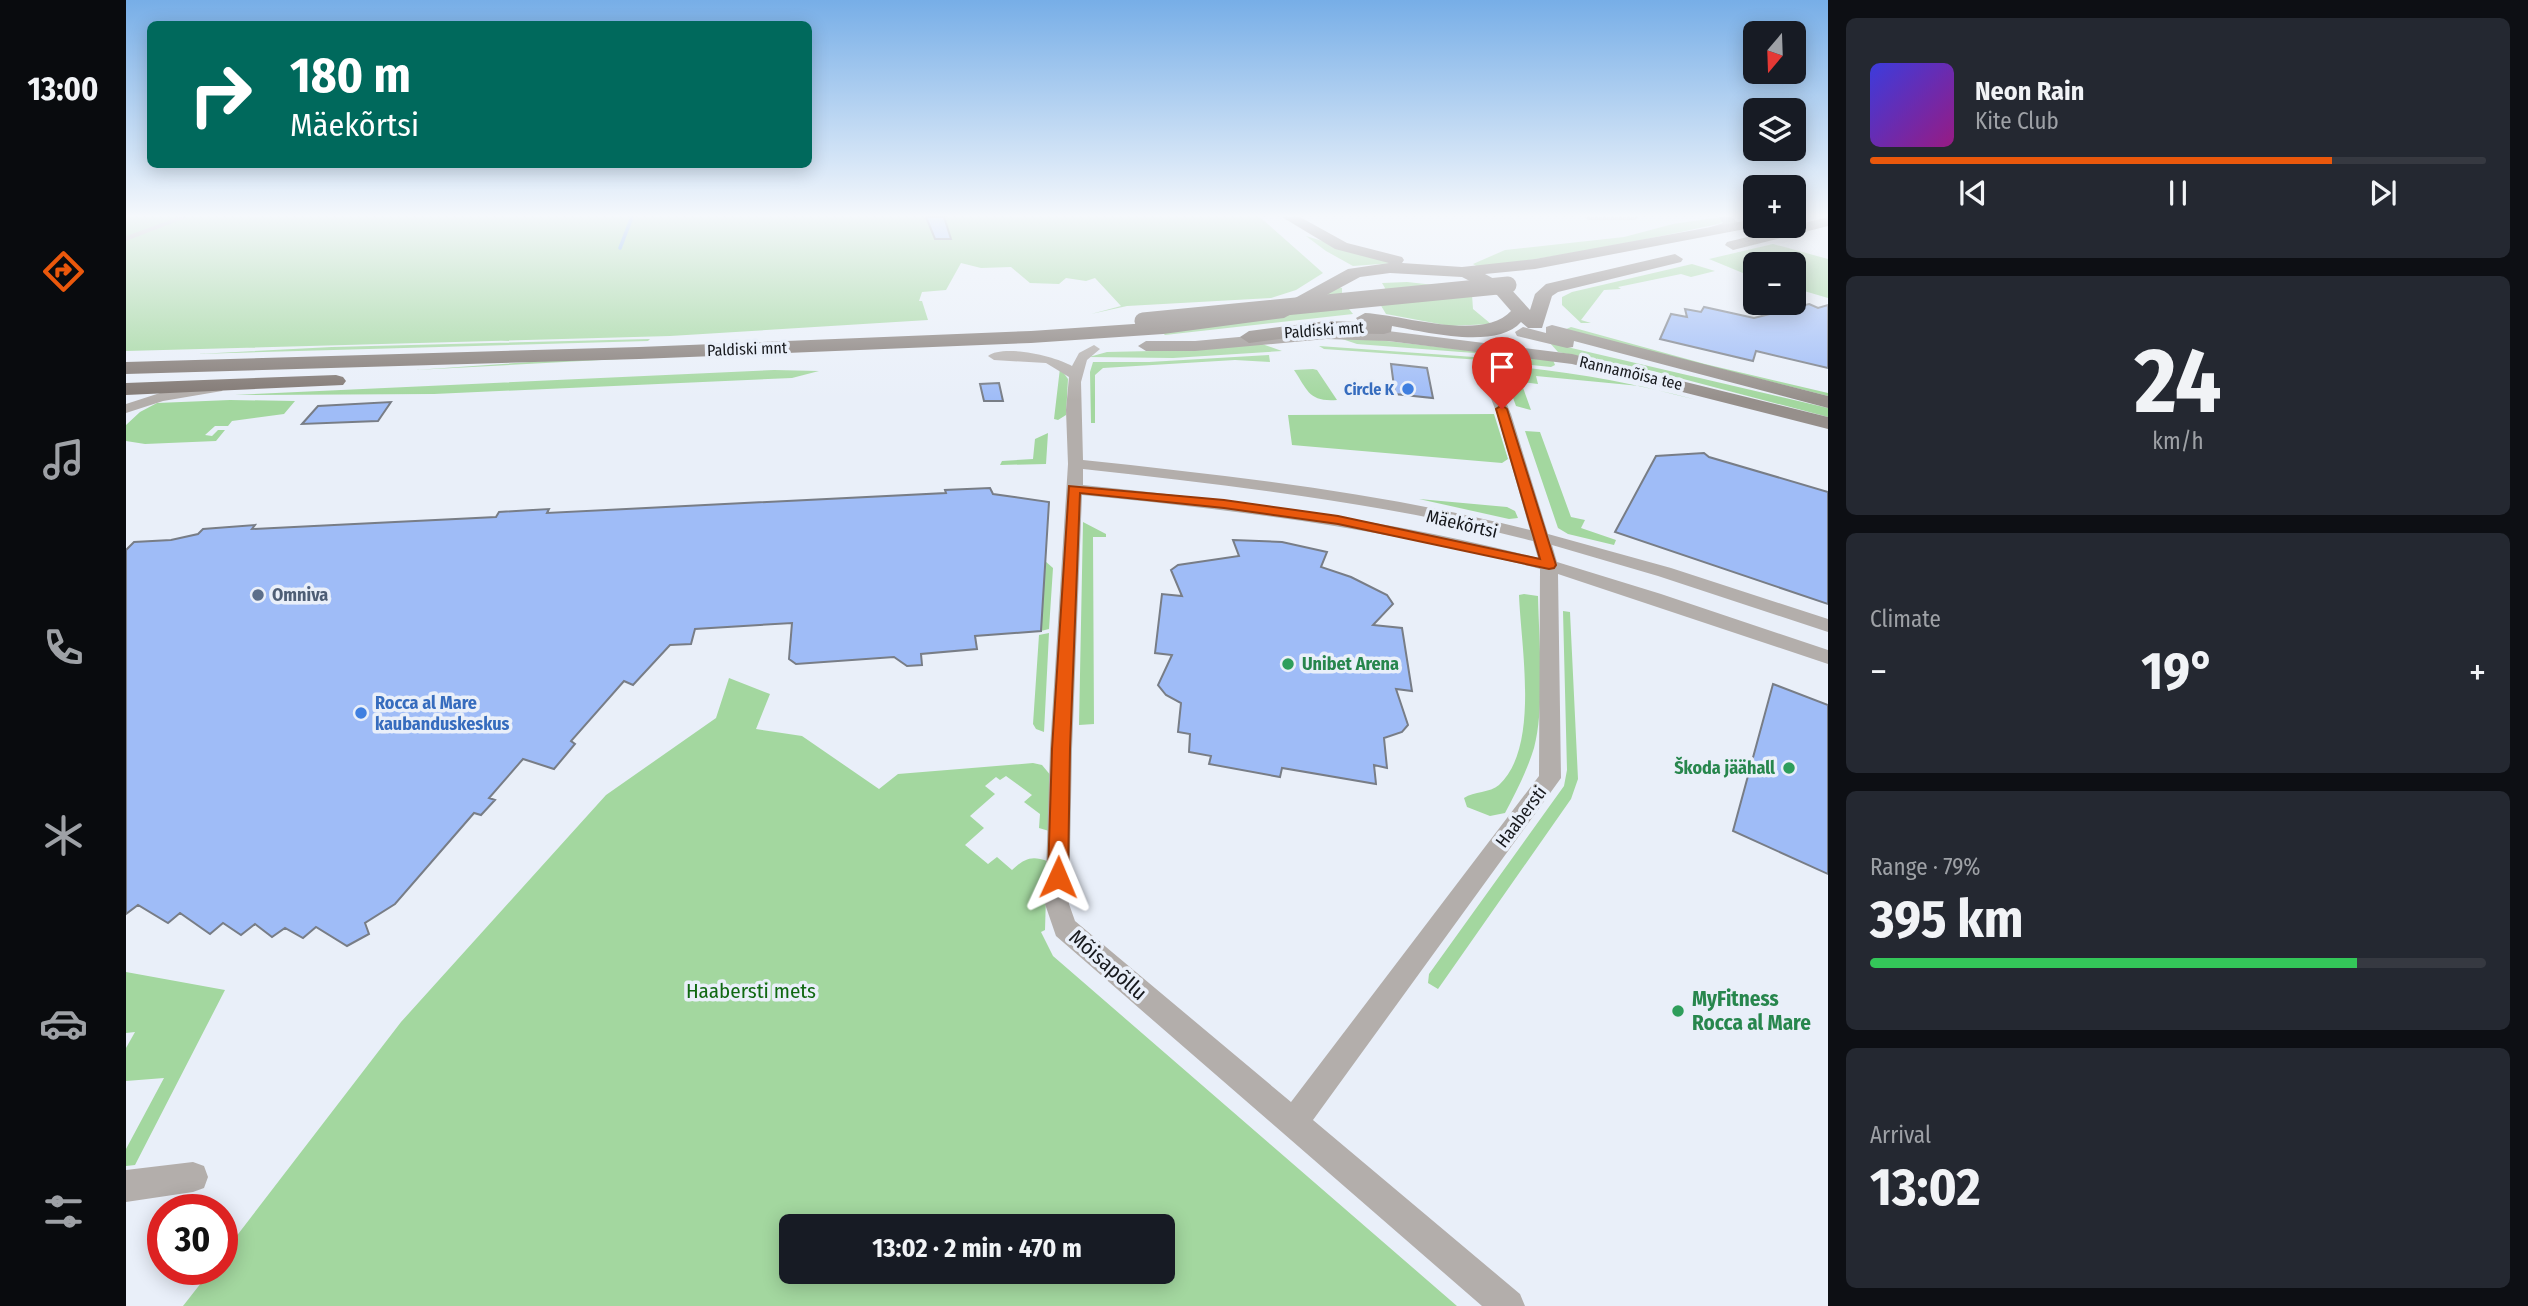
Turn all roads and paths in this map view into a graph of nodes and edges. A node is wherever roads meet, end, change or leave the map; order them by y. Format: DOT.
graph roads {
  1 [pos="1349,277"];
  2 [pos="1347,278"];
  3 [pos="1351,278"];
  4 [pos="1373,278"];
  5 [pos="1461,278"];
  6 [pos="1493,278"];
  7 [pos="1542,278"];
  8 [pos="1595,278"];
  9 [pos="1482,280"];
  10 [pos="1508,285"];
  11 [pos="1365,318"];
  12 [pos="1385,323"];
  13 [pos="1521,323"];
  14 [pos="1152,340"];
  15 [pos="1431,342"];
  16 [pos="1094,349"];
  17 [pos="994,356"];
  18 [pos="535,357"];
  19 [pos="193,365"];
  20 [pos="126,368"];
  21 [pos="592,370"];
  22 [pos="1486,370"];
  23 [pos="1076,376"];
  24 [pos="126,380"];
  25 [pos="227,386"];
  26 [pos="126,389"];
  27 [pos="1828,403"];
  28 [pos="126,409"];
  29 [pos="1828,422"];
  30 [pos="1076,464"];
  31 [pos="1073,489"];
  32 [pos="1543,538"];
  33 [pos="1549,565"];
  34 [pos="1828,626"];
  35 [pos="1828,657"];
  36 [pos="1293,1124"];
  37 [pos="192,1177"];
  38 [pos="126,1186"];
  39 [pos="1508,1306"];
  1 -- 11 [label="main road"];
  2 -- 18 [label="main road, Paldiski mnt"];
  3 -- 12 [label="main road"];
  4 -- 5 [label="main road"];
  5 -- 9 [label="main road"];
  5 -- 13 [label="main road"];
  6 -- 9 [label="main road"];
  7 -- 10 [label="main road, Paldiski mnt"];
  8 -- 13 [label="main road"];
  9 -- 13 [label="main road"];
  10 -- 14 [label="main road, Paldiski mnt, bridge"];
  10 -- 19 [label="main road, Paldiski mnt, bridge"];
  11 -- 12 [label="main road"];
  11 -- 14 [label="main road"];
  12 -- 13 [label="main road"];
  12 -- 13 [label="main road"];
  12 -- 14 [label="main road, Paldiski mnt"];
  12 -- 15 [label="main road"];
  13 -- 27 [label="main road"];
  14 -- 15 [label="main road"];
  14 -- 16 [label="main road, Paldiski mnt"];
  14 -- 21 [label="main road, Paldiski mnt"];
  15 -- 29 [label="main road, Rannamõisa tee"];
  16 -- 17 [label="main road, Paldiski mnt"];
  16 -- 23 [label="street"];
  17 -- 21 [label="main road, Paldiski mnt"];
  17 -- 23 [label="street"];
  18 -- 19 [label="main road, Paldiski mnt"];
  18 -- 24 [label="main road"];
  19 -- 20 [label="main road, Paldiski mnt"];
  21 -- 25 [label="main road, Paldiski mnt"];
  22 -- 32 [label="street, Haabersti"];
  23 -- 30 [label="street, Mõisapõllu"];
  24 -- 26 [label="main road"];
  25 -- 26 [label="main road, Paldiski mnt"];
  25 -- 28 [label="street"];
  30 -- 31 [label="street, Mõisapõllu"];
  30 -- 32 [label="street, Mäekõrtsi"];
  31 -- 33 [label="street, Mäekõrtsi"];
  31 -- 36 [label="street, Mõisapõllu"];
  32 -- 33 [label="street, Haabersti"];
  32 -- 34 [label="street, Mäekõrtsi"];
  33 -- 35 [label="street, Mäekõrtsi"];
  33 -- 36 [label="street, Haabersti"];
  36 -- 39 [label="street, Mõisapõllu"];
  37 -- 38 [label="street"];
}
